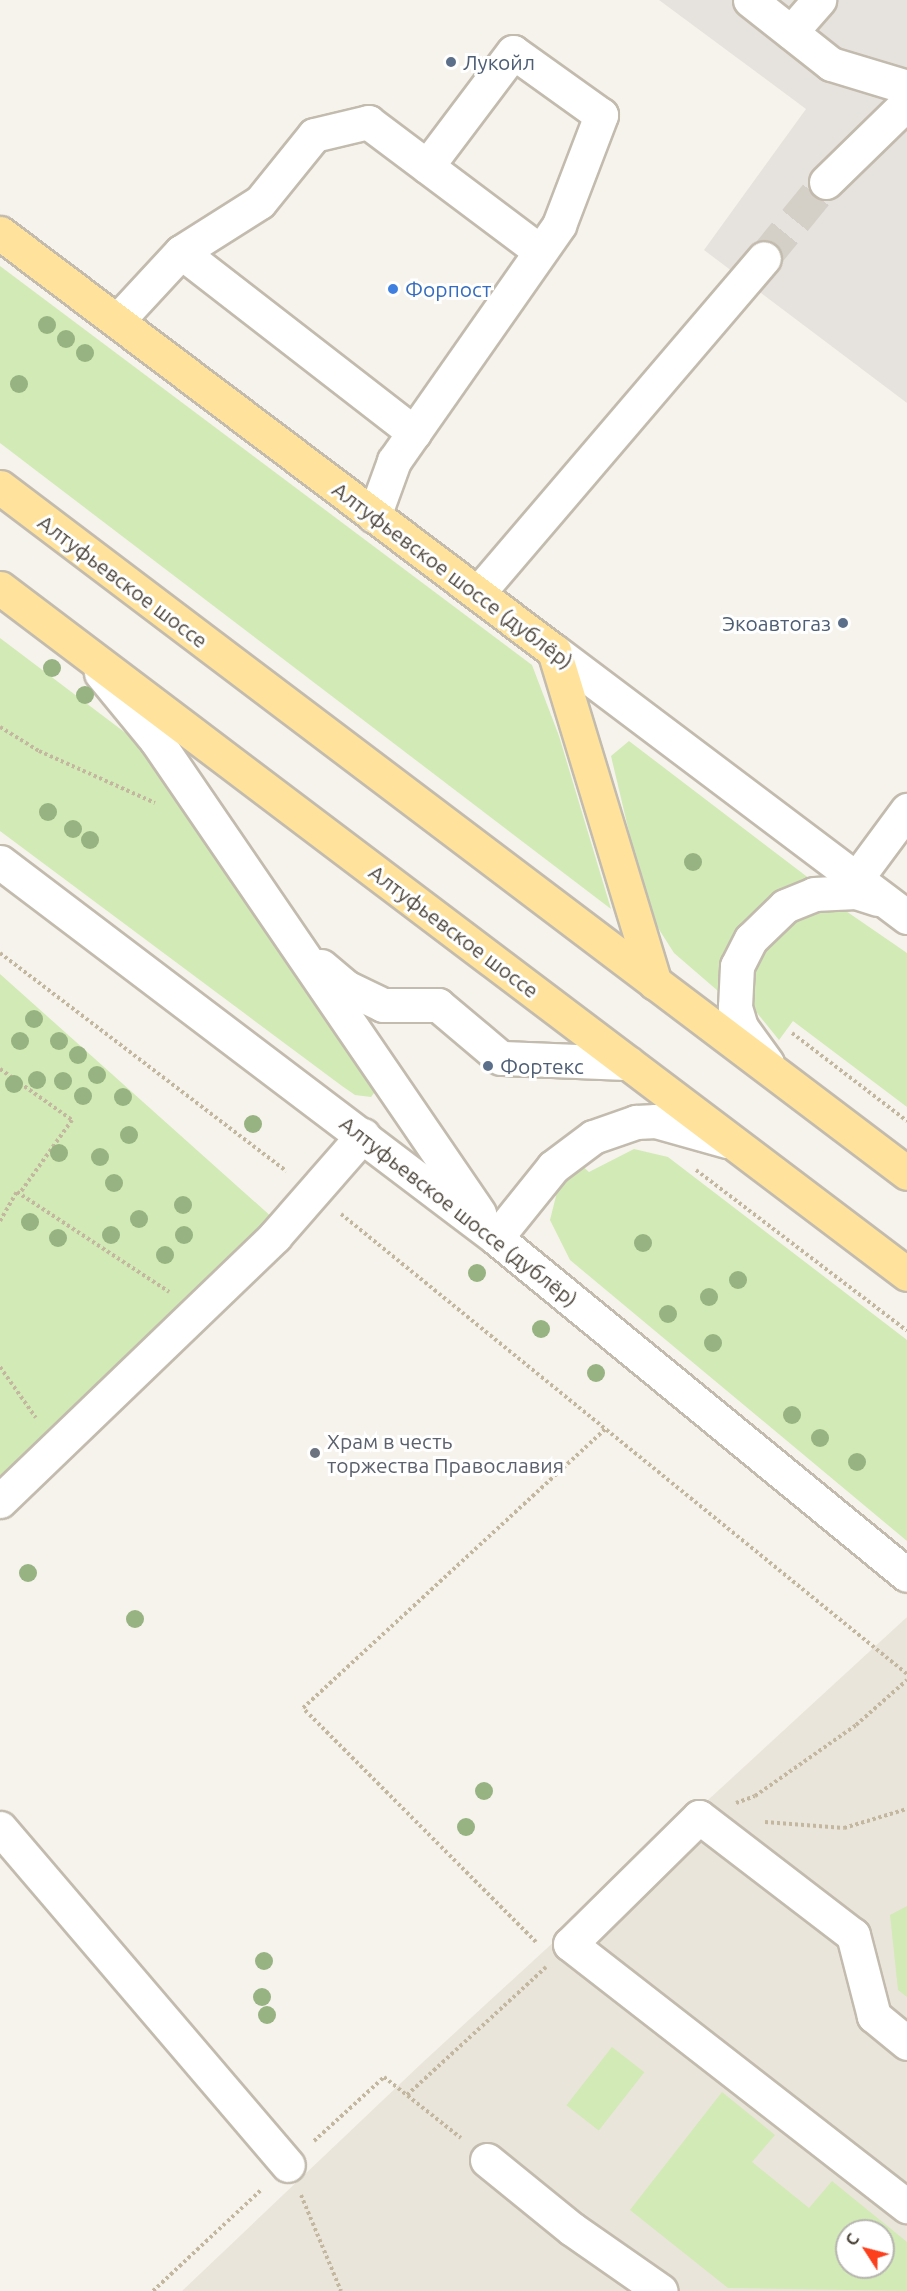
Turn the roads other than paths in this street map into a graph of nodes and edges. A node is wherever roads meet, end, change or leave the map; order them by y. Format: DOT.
graph roads {
  1 [pos="750,0"];
  2 [pos="819,0"];
  3 [pos="791,32"];
  4 [pos="907,87"];
  5 [pos="907,103"];
  6 [pos="427,166"];
  7 [pos="826,182"];
  8 [pos="0,233"];
  9 [pos="540,251"];
  10 [pos="181,252"];
  11 [pos="764,258"];
  12 [pos="117,321"];
  13 [pos="414,433"];
  14 [pos="0,487"];
  15 [pos="374,516"];
  16 [pos="0,588"];
  17 [pos="478,593"];
  18 [pos="73,643"];
  19 [pos="554,651"];
  20 [pos="907,810"];
  21 [pos="0,862"];
  22 [pos="856,879"];
  23 [pos="898,910"];
  24 [pos="295,943"];
  25 [pos="655,983"];
  26 [pos="628,1063"];
  27 [pos="788,1083"];
  28 [pos="410,1111"];
  29 [pos="367,1139"];
  30 [pos="738,1147"];
  31 [pos="907,1173"];
  32 [pos="496,1238"];
  33 [pos="907,1274"];
  34 [pos="0,1501"];
  35 [pos="907,1575"];
  36 [pos="0,1828"];
  37 [pos="907,2043"];
  38 [pos="487,2160"];
  39 [pos="288,2165"];
  40 [pos="907,2206"];
  41 [pos="661,2291"];
  1 -- 3 [label="street"];
  2 -- 3 [label="street"];
  3 -- 4 [label="street"];
  5 -- 7 [label="street"];
  6 -- 9 [label="street"];
  6 -- 9 [label="street"];
  6 -- 10 [label="street"];
  8 -- 12 [label="main road, Алтуфьевское шоссе (дублёр)"];
  9 -- 13 [label="street"];
  10 -- 12 [label="street"];
  10 -- 13 [label="street"];
  11 -- 17 [label="street"];
  12 -- 15 [label="main road, Алтуфьевское шоссе (дублёр)"];
  13 -- 15 [label="street"];
  14 -- 25 [label="main road, Алтуфьевское шоссе"];
  15 -- 17 [label="main road, Алтуфьевское шоссе (дублёр)"];
  16 -- 18 [label="main road, Алтуфьевское шоссе"];
  17 -- 19 [label="main road, Алтуфьевское шоссе (дублёр)"];
  18 -- 24 [label="street"];
  18 -- 26 [label="main road, Алтуфьевское шоссе"];
  19 -- 22 [label="street, Алтуфьевское шоссе (дублёр)"];
  19 -- 25 [label="main road"];
  20 -- 22 [label="street"];
  21 -- 29 [label="street, Алтуфьевское шоссе (дублёр)"];
  22 -- 23 [label="street, Алтуфьевское шоссе (дублёр)"];
  23 -- 27 [label="street"];
  24 -- 26 [label="street"];
  24 -- 28 [label="street"];
  25 -- 27 [label="main road, Алтуфьевское шоссе"];
  26 -- 30 [label="main road, Алтуфьевское шоссе"];
  27 -- 31 [label="main road, Алтуфьевское шоссе"];
  28 -- 29 [label="street"];
  28 -- 32 [label="street"];
  29 -- 32 [label="street, Алтуфьевское шоссе (дублёр)"];
  29 -- 34 [label="street"];
  30 -- 32 [label="street"];
  30 -- 33 [label="main road, Алтуфьевское шоссе"];
  32 -- 35 [label="street, Алтуфьевское шоссе (дублёр)"];
  36 -- 39 [label="street"];
  37 -- 40 [label="street"];
  38 -- 41 [label="street"];
}
